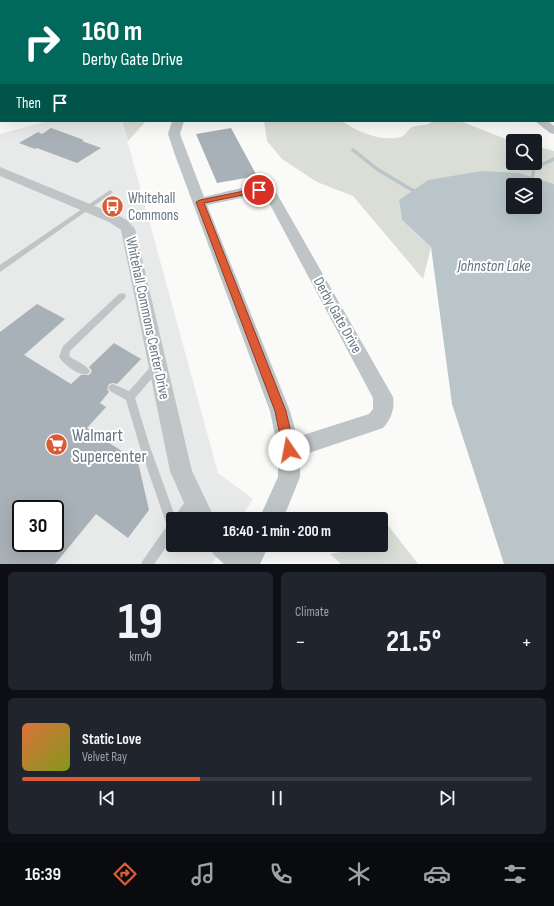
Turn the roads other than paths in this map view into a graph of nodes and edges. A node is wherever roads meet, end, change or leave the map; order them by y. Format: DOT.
graph roads {
  1 [pos="178,122"];
  2 [pos="542,122"];
  3 [pos="554,131"];
  4 [pos="0,171"];
  5 [pos="110,192"];
  6 [pos="200,202"];
  7 [pos="88,207"];
  8 [pos="0,269"];
  9 [pos="122,296"];
  10 [pos="159,364"];
  11 [pos="85,372"];
  12 [pos="114,388"];
  13 [pos="130,397"];
  14 [pos="289,450"];
  15 [pos="193,500"];
  16 [pos="168,512"];
  17 [pos="185,512"];
  18 [pos="199,512"];
  19 [pos="274,512"];
  20 [pos="166,537"];
  21 [pos="229,552"];
  22 [pos="254,552"];
  23 [pos="147,564"];
  24 [pos="242,564"];
  25 [pos="247,564"];
  1 -- 6 [label="street"];
  2 -- 3 [label="street"];
  4 -- 7 [label="street, Whitehall Commons Center Drive"];
  5 -- 7 [label="lane"];
  6 -- 14 [label="street"];
  6 -- 14 [label="street, Derby Gate Drive"];
  7 -- 8 [label="lane"];
  7 -- 10 [label="street, Whitehall Commons Center Drive"];
  9 -- 11 [label="lane"];
  10 -- 13 [label="lane"];
  10 -- 15 [label="street, Whitehall Commons Center Drive"];
  12 -- 13 [label="lane"];
  13 -- 16 [label="lane"];
  14 -- 19 [label="street"];
  15 -- 17 [label="lane"];
  15 -- 18 [label="street, Whitehall Commons Center Drive"];
  20 -- 23 [label="lane"];
  21 -- 24 [label="street"];
  22 -- 25 [label="street"];
}
